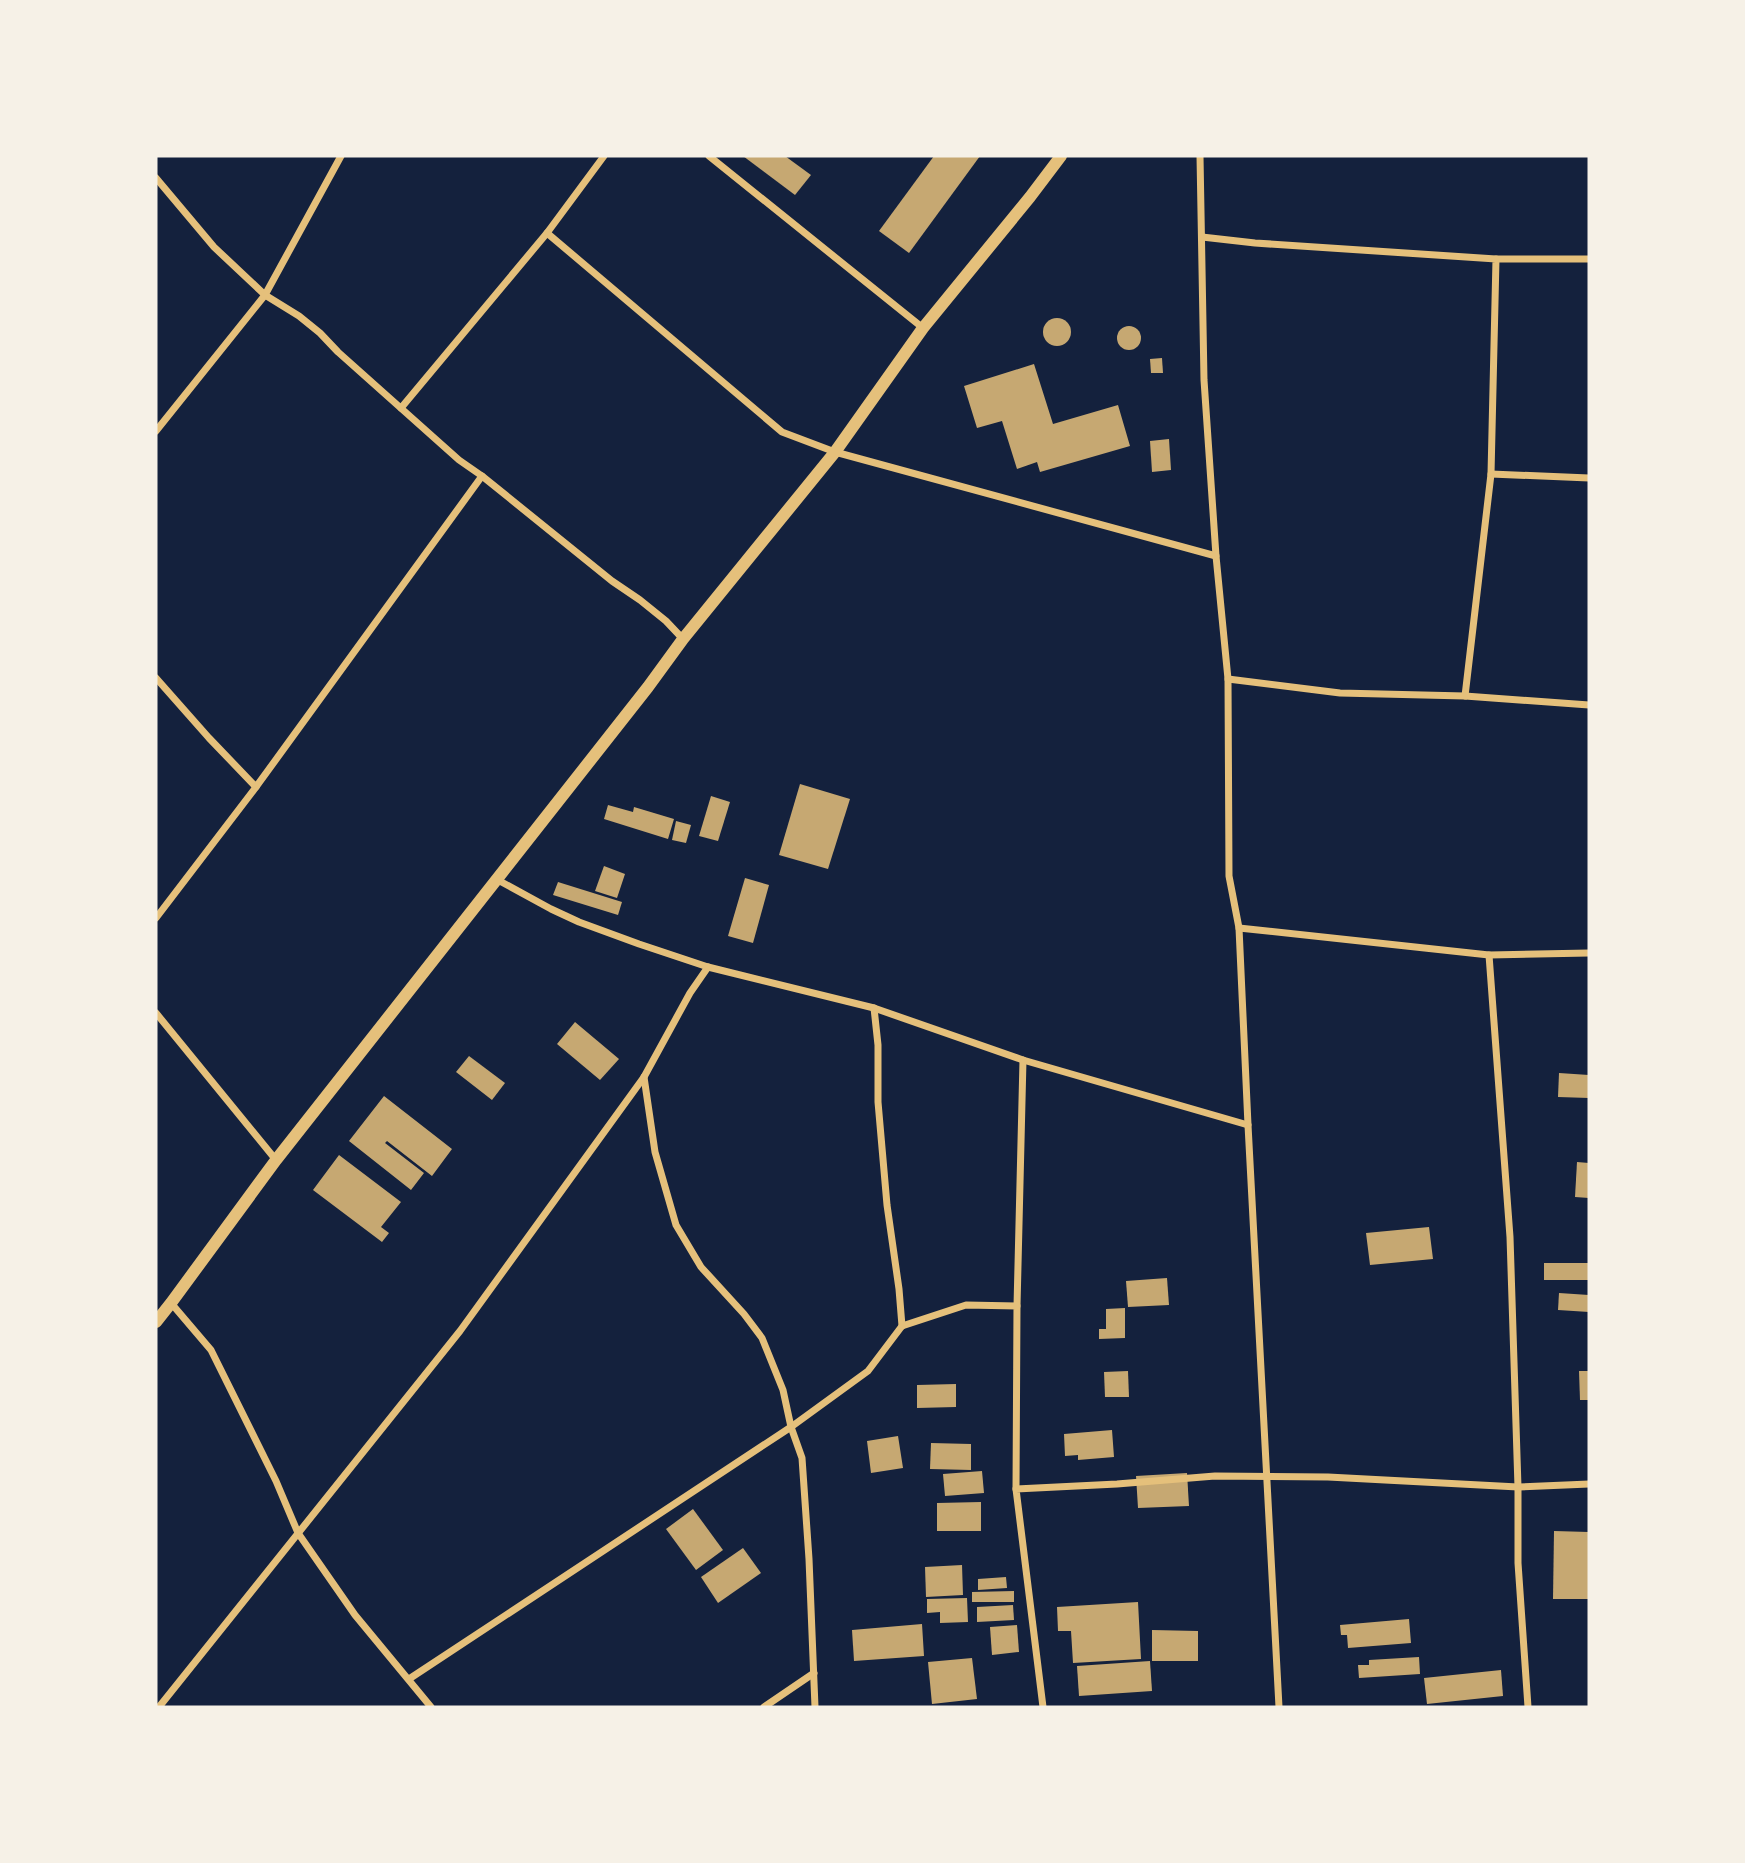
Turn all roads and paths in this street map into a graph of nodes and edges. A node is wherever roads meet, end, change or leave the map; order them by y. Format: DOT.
graph roads {
  1 [pos="341,156"];
  2 [pos="604,156"];
  3 [pos="709,156"];
  4 [pos="1060,156"];
  5 [pos="1200,156"];
  6 [pos="156,178"];
  7 [pos="548,233"];
  8 [pos="1202,237"];
  9 [pos="1589,258"];
  10 [pos="1496,259"];
  11 [pos="265,295"];
  12 [pos="923,328"];
  13 [pos="401,408"];
  14 [pos="156,431"];
  15 [pos="835,452"];
  16 [pos="1491,474"];
  17 [pos="482,476"];
  18 [pos="1589,478"];
  19 [pos="1216,556"];
  20 [pos="683,639"];
  21 [pos="156,678"];
  22 [pos="1228,679"];
  23 [pos="1465,696"];
  24 [pos="1589,705"];
  25 [pos="256,787"];
  26 [pos="496,879"];
  27 [pos="156,918"];
  28 [pos="1239,928"];
  29 [pos="1589,953"];
  30 [pos="1489,955"];
  31 [pos="708,967"];
  32 [pos="874,1009"];
  33 [pos="156,1013"];
  34 [pos="1023,1060"];
  35 [pos="644,1077"];
  36 [pos="1248,1125"];
  37 [pos="276,1160"];
  38 [pos="171,1303"];
  39 [pos="1017,1306"];
  40 [pos="156,1322"];
  41 [pos="902,1326"];
  42 [pos="791,1427"];
  43 [pos="1268,1477"];
  44 [pos="1589,1484"];
  45 [pos="1518,1487"];
  46 [pos="1016,1489"];
  47 [pos="298,1533"];
  48 [pos="814,1674"];
  49 [pos="409,1679"];
  50 [pos="159,1707"];
  51 [pos="431,1707"];
  52 [pos="764,1707"];
  53 [pos="815,1707"];
  54 [pos="1043,1707"];
  55 [pos="1279,1707"];
  56 [pos="1528,1707"];
  1 -- 11 [label="street"];
  2 -- 7 [label="street"];
  3 -- 12 [label="street"];
  4 -- 12 [label="street"];
  5 -- 8 [label="street"];
  6 -- 11 [label="street"];
  7 -- 13 [label="street"];
  7 -- 15 [label="street"];
  8 -- 10 [label="street"];
  8 -- 19 [label="street"];
  9 -- 10 [label="street"];
  10 -- 16 [label="street"];
  11 -- 13 [label="street"];
  11 -- 14 [label="street"];
  12 -- 15 [label="street"];
  13 -- 17 [label="street"];
  15 -- 19 [label="street"];
  15 -- 20 [label="street"];
  16 -- 18 [label="street"];
  16 -- 23 [label="street"];
  17 -- 20 [label="street"];
  17 -- 25 [label="street"];
  19 -- 22 [label="street"];
  20 -- 26 [label="street"];
  21 -- 25 [label="street"];
  22 -- 23 [label="street"];
  22 -- 28 [label="street"];
  23 -- 24 [label="street"];
  25 -- 27 [label="street"];
  26 -- 31 [label="street"];
  26 -- 37 [label="street"];
  28 -- 30 [label="street"];
  28 -- 36 [label="street"];
  29 -- 30 [label="street"];
  30 -- 45 [label="street"];
  31 -- 32 [label="street"];
  31 -- 35 [label="street"];
  32 -- 34 [label="street"];
  32 -- 41 [label="street"];
  33 -- 37 [label="street"];
  34 -- 36 [label="street"];
  34 -- 39 [label="street"];
  35 -- 42 [label="street"];
  35 -- 47 [label="street"];
  36 -- 43 [label="street"];
  37 -- 38 [label="street"];
  38 -- 40 [label="street"];
  38 -- 47 [label="street"];
  39 -- 41 [label="street"];
  39 -- 46 [label="street"];
  41 -- 42 [label="street"];
  42 -- 48 [label="street"];
  42 -- 49 [label="street"];
  43 -- 45 [label="street"];
  43 -- 46 [label="street"];
  43 -- 55 [label="street"];
  44 -- 45 [label="street"];
  45 -- 56 [label="street"];
  46 -- 54 [label="street"];
  47 -- 49 [label="street"];
  47 -- 50 [label="street"];
  48 -- 52 [label="street"];
  48 -- 53 [label="street"];
  49 -- 51 [label="street"];
}
